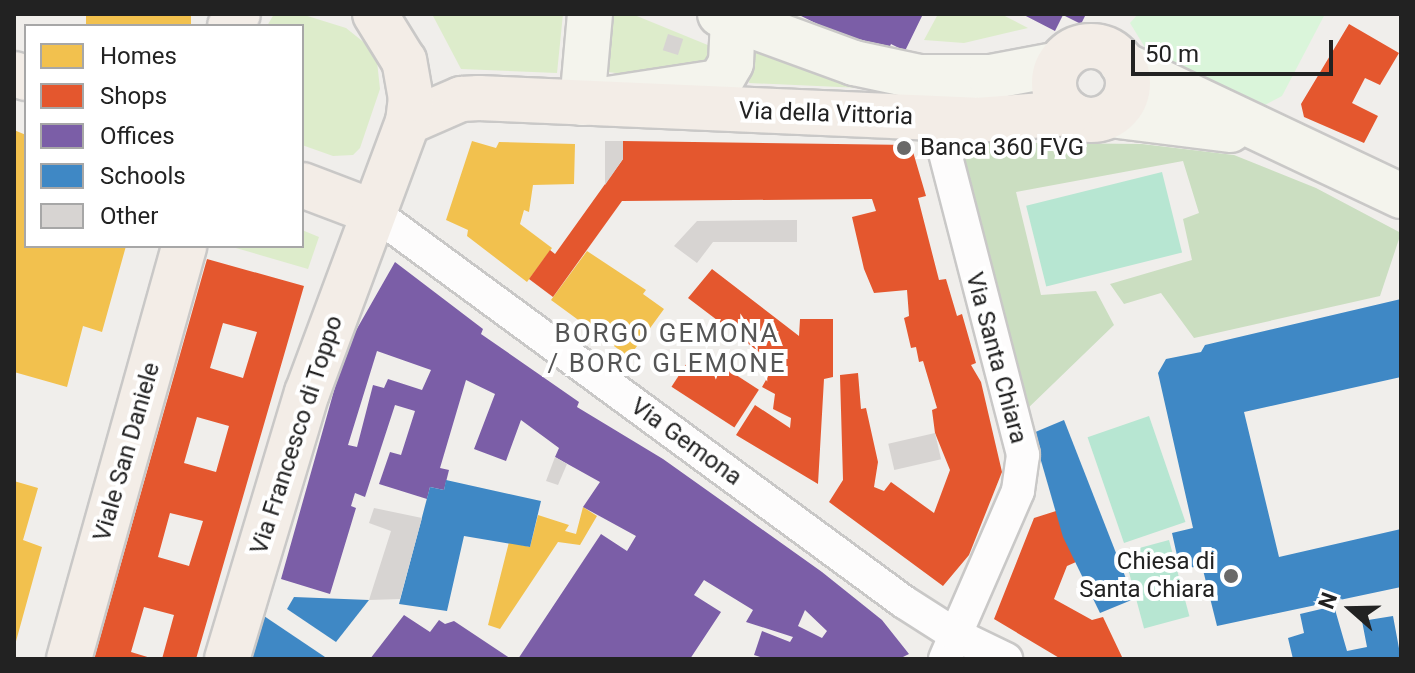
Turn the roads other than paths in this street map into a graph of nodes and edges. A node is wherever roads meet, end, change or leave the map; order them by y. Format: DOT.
graph roads {
  1 [pos="375,14"];
  2 [pos="590,14"];
  3 [pos="727,16"];
  4 [pos="1114,43"];
  5 [pos="1059,64"];
  6 [pos="582,103"];
  7 [pos="1090,114"];
  8 [pos="936,118"];
  9 [pos="408,122"];
  10 [pos="1280,138"];
  11 [pos="304,186"];
  12 [pos="1401,196"];
  13 [pos="373,212"];
  14 [pos="183,248"];
  15 [pos="949,647"];
  16 [pos="69,659"];
  17 [pos="227,659"];
  18 [pos="1006,659"];
  1 -- 9 [label="main road"];
  2 -- 6 [label="street"];
  3 -- 5 [label="street, Via della Vittoria"];
  3 -- 6 [label="street, Via della Vittoria"];
  4 -- 5 [label="main road"];
  4 -- 7 [label="main road"];
  4 -- 10 [label="street, Via della Vittoria"];
  5 -- 7 [label="main road"];
  6 -- 8 [label="main road, Via della Vittoria"];
  6 -- 9 [label="main road, Via della Vittoria"];
  7 -- 8 [label="main road, Via della Vittoria"];
  7 -- 10 [label="street, Via della Vittoria"];
  8 -- 15 [label="street, Via Santa Chiara"];
  9 -- 13 [label="main road, Via Francesco di Toppo"];
  10 -- 12 [label="street, Via della Vittoria"];
  11 -- 13 [label="main road"];
  13 -- 15 [label="street, Via Gemona"];
  13 -- 17 [label="main road, Via Francesco di Toppo"];
  14 -- 16 [label="main road, Viale San Daniele"];
  15 -- 18 [label="street, Via Gemona"];
}
